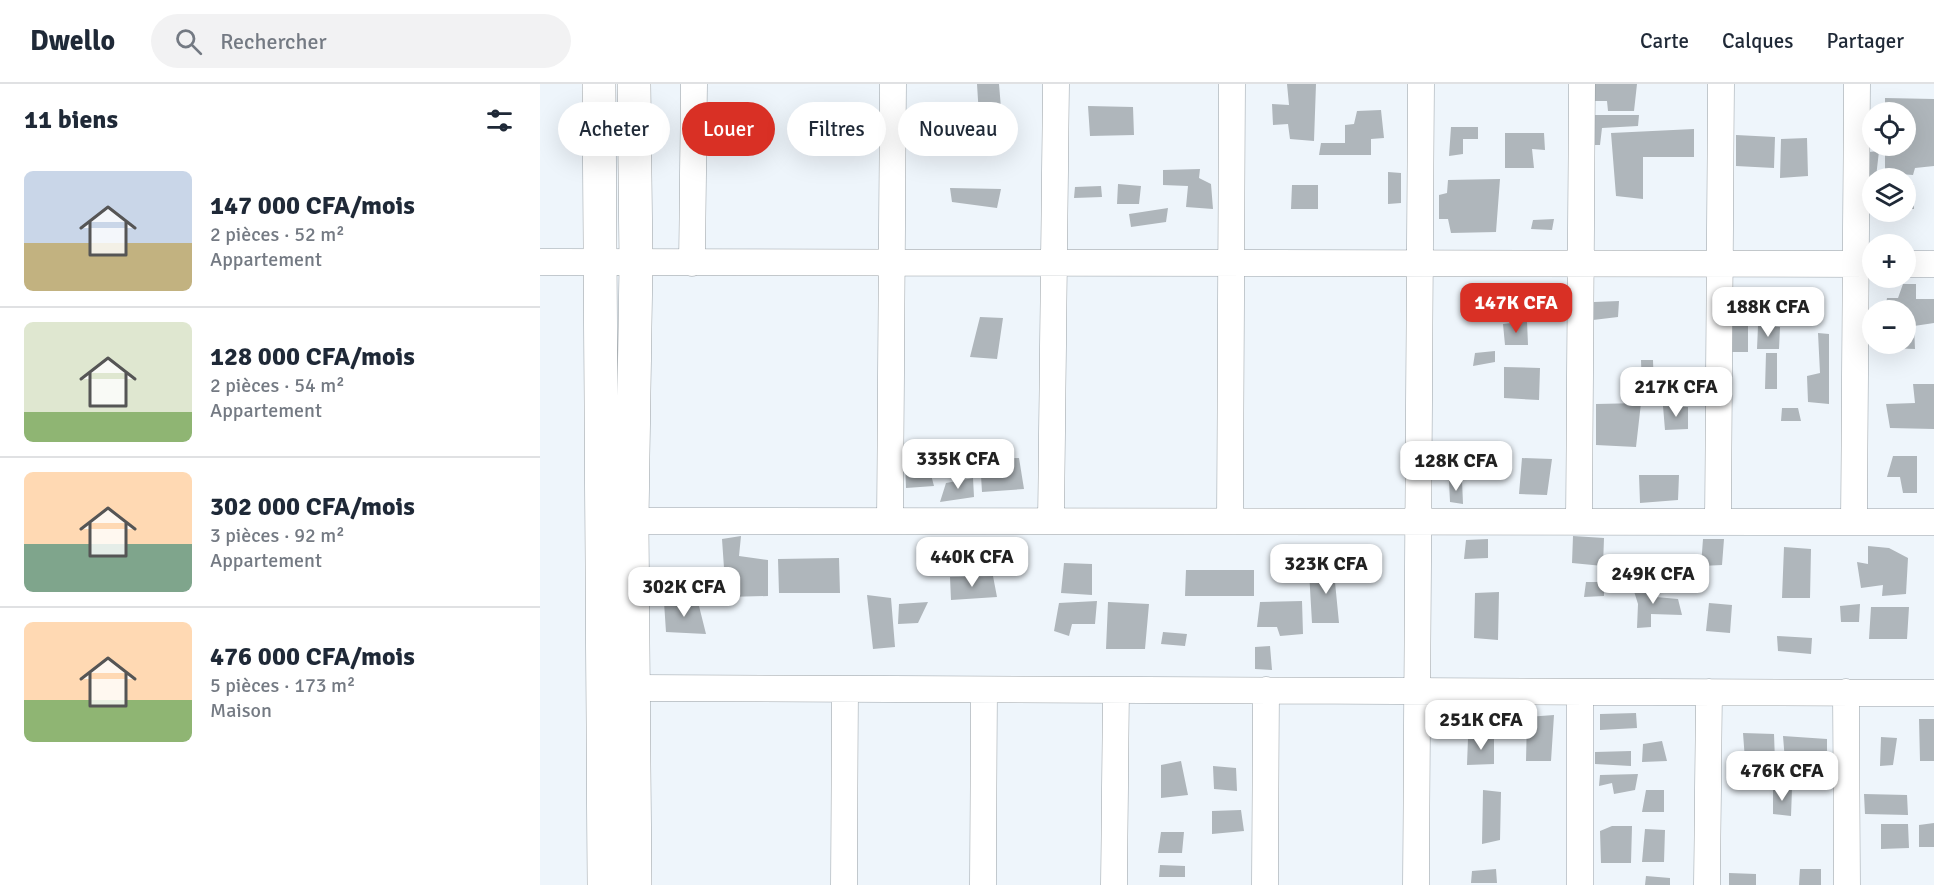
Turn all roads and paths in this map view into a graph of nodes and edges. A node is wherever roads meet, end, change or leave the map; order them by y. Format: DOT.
graph roads {
  1 [pos="599,84"];
  2 [pos="634,84"];
  3 [pos="694,84"];
  4 [pos="893,84"];
  5 [pos="1056,84"];
  6 [pos="1232,84"];
  7 [pos="1421,84"];
  8 [pos="1582,84"];
  9 [pos="1721,84"];
  10 [pos="1857,84"];
  11 [pos="1863,234"];
  12 [pos="540,262"];
  13 [pos="599,263"];
  14 [pos="636,263"];
  15 [pos="692,263"];
  16 [pos="892,263"];
  17 [pos="1055,263"];
  18 [pos="1231,264"];
  19 [pos="1420,264"];
  20 [pos="1581,264"];
  21 [pos="1720,264"];
  22 [pos="1862,264"];
  23 [pos="1916,264"];
  24 [pos="1934,264"];
  25 [pos="1863,288"];
  26 [pos="618,481"];
  27 [pos="632,521"];
  28 [pos="890,521"];
  29 [pos="1230,521"];
  30 [pos="1051,522"];
  31 [pos="1418,522"];
  32 [pos="1579,522"];
  33 [pos="1718,522"];
  34 [pos="1854,522"];
  35 [pos="1934,522"];
  36 [pos="634,688"];
  37 [pos="845,688"];
  38 [pos="984,690"];
  39 [pos="1116,690"];
  40 [pos="1266,690"];
  41 [pos="1417,691"];
  42 [pos="1580,692"];
  43 [pos="1709,692"];
  44 [pos="1846,692"];
  45 [pos="1934,693"];
  46 [pos="604,885"];
  47 [pos="635,885"];
  48 [pos="844,885"];
  49 [pos="983,885"];
  50 [pos="1114,885"];
  51 [pos="1265,885"];
  52 [pos="1416,885"];
  53 [pos="1580,885"];
  54 [pos="1707,885"];
  55 [pos="1847,885"];
  1 -- 13 [label="main road"];
  2 -- 14 [label="main road"];
  3 -- 15 [label="street"];
  4 -- 16 [label="street"];
  5 -- 17 [label="street"];
  6 -- 18 [label="street"];
  7 -- 19 [label="street"];
  8 -- 20 [label="street"];
  9 -- 21 [label="street"];
  10 -- 11 [label="street"];
  12 -- 13 [label="street"];
  13 -- 14 [label="street"];
  13 -- 26 [label="main road"];
  14 -- 15 [label="street"];
  14 -- 26 [label="main road"];
  15 -- 16 [label="street"];
  16 -- 17 [label="street"];
  16 -- 28 [label="street"];
  17 -- 18 [label="street"];
  17 -- 30 [label="street"];
  18 -- 19 [label="street"];
  18 -- 29 [label="street"];
  19 -- 20 [label="street"];
  19 -- 31 [label="street"];
  20 -- 21 [label="street"];
  20 -- 32 [label="street"];
  21 -- 22 [label="street"];
  21 -- 33 [label="street"];
  23 -- 24 [label="street"];
  25 -- 34 [label="street"];
  26 -- 27 [label="main road"];
  26 -- 46 [label="main road"];
  27 -- 28 [label="street"];
  27 -- 36 [label="main road"];
  28 -- 30 [label="street"];
  29 -- 30 [label="street"];
  29 -- 31 [label="street"];
  31 -- 32 [label="street"];
  31 -- 41 [label="street"];
  32 -- 33 [label="street"];
  33 -- 34 [label="street"];
  34 -- 35 [label="street"];
  36 -- 37 [label="street"];
  36 -- 47 [label="main road"];
  37 -- 38 [label="street"];
  37 -- 48 [label="street"];
  38 -- 39 [label="street"];
  38 -- 49 [label="street"];
  39 -- 40 [label="street"];
  39 -- 50 [label="street"];
  40 -- 41 [label="street"];
  40 -- 51 [label="street"];
  41 -- 42 [label="street"];
  41 -- 52 [label="street"];
  42 -- 43 [label="street"];
  42 -- 53 [label="street"];
  43 -- 44 [label="street"];
  43 -- 54 [label="street"];
  44 -- 45 [label="street"];
  44 -- 55 [label="street"];
}
